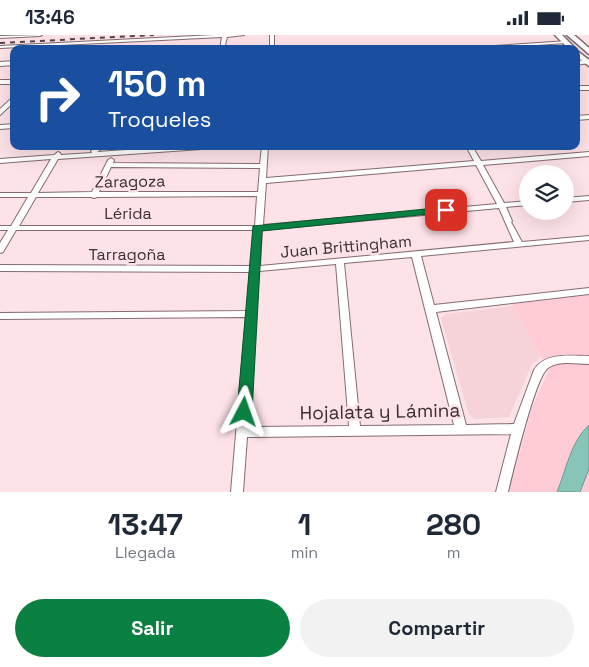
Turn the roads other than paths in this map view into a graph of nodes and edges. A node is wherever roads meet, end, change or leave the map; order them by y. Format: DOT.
graph roads {
  1 [pos="40,35"];
  2 [pos="242,35"];
  3 [pos="558,35"];
  4 [pos="570,35"];
  5 [pos="14,36"];
  6 [pos="225,36"];
  7 [pos="0,37"];
  8 [pos="566,42"];
  9 [pos="87,45"];
  10 [pos="517,45"];
  11 [pos="569,45"];
  12 [pos="589,52"];
  13 [pos="10,104"];
  14 [pos="0,113"];
  15 [pos="109,150"];
  16 [pos="158,150"];
  17 [pos="265,150"];
  18 [pos="471,150"];
  19 [pos="94,151"];
  20 [pos="114,153"];
  21 [pos="589,154"];
  22 [pos="57,155"];
  23 [pos="0,156"];
  24 [pos="0,161"];
  25 [pos="478,162"];
  26 [pos="109,165"];
  27 [pos="263,166"];
  28 [pos="262,181"];
  29 [pos="260,194"];
  30 [pos="0,195"];
  31 [pos="32,195"];
  32 [pos="94,196"];
  33 [pos="589,198"];
  34 [pos="574,199"];
  35 [pos="519,204"];
  36 [pos="502,206"];
  37 [pos="0,228"];
  38 [pos="12,228"];
  39 [pos="257,228"];
  40 [pos="589,238"];
  41 [pos="518,245"];
  42 [pos="0,250"];
  43 [pos="416,255"];
  44 [pos="340,263"];
  45 [pos="0,268"];
  46 [pos="255,269"];
  47 [pos="589,291"];
  48 [pos="430,309"];
  49 [pos="252,314"];
  50 [pos="0,316"];
  51 [pos="589,360"];
  52 [pos="461,428"];
  53 [pos="518,429"];
  54 [pos="355,431"];
  55 [pos="243,432"];
  56 [pos="237,492"];
  57 [pos="502,492"];
  1 -- 5 [label="street"];
  2 -- 6 [label="street"];
  3 -- 8 [label="main road"];
  4 -- 12 [label="main road"];
  5 -- 7 [label="street"];
  6 -- 9 [label="street"];
  8 -- 10 [label="street"];
  8 -- 11 [label="main road"];
  13 -- 14 [label="street"];
  15 -- 19 [label="street"];
  16 -- 20 [label="street"];
  17 -- 27 [label="street"];
  18 -- 25 [label="street"];
  19 -- 22 [label="street"];
  20 -- 22 [label="street"];
  20 -- 26 [label="street"];
  21 -- 25 [label="street"];
  22 -- 23 [label="street"];
  22 -- 24 [label="street"];
  22 -- 31 [label="street"];
  25 -- 28 [label="street"];
  25 -- 36 [label="street"];
  26 -- 27 [label="street"];
  26 -- 32 [label="street"];
  27 -- 28 [label="street"];
  28 -- 29 [label="street"];
  29 -- 32 [label="street, Zaragoza"];
  29 -- 39 [label="street"];
  30 -- 31 [label="street, Zaragoza"];
  31 -- 32 [label="street, Zaragoza"];
  31 -- 38 [label="street"];
  33 -- 34 [label="street"];
  35 -- 36 [label="street, Lérida"];
  36 -- 39 [label="street, Lérida"];
  36 -- 41 [label="street"];
  37 -- 38 [label="street, Lérida"];
  38 -- 39 [label="street, Lérida"];
  38 -- 42 [label="street"];
  39 -- 46 [label="street"];
  40 -- 41 [label="street, Juan Brittingham"];
  41 -- 43 [label="street, Juan Brittingham"];
  43 -- 44 [label="street, Juan Brittingham"];
  43 -- 48 [label="street"];
  44 -- 46 [label="street, Juan Brittingham"];
  44 -- 54 [label="street"];
  45 -- 46 [label="street, Tarragoña"];
  46 -- 49 [label="street"];
  47 -- 48 [label="street"];
  48 -- 52 [label="street"];
  49 -- 50 [label="street"];
  49 -- 55 [label="street"];
  51 -- 53 [label="street"];
  52 -- 53 [label="street, Hojalata y Lámina"];
  52 -- 54 [label="street, Hojalata y Lámina"];
  53 -- 57 [label="street"];
  54 -- 55 [label="street, Hojalata y Lámina"];
  55 -- 56 [label="street"];
}
